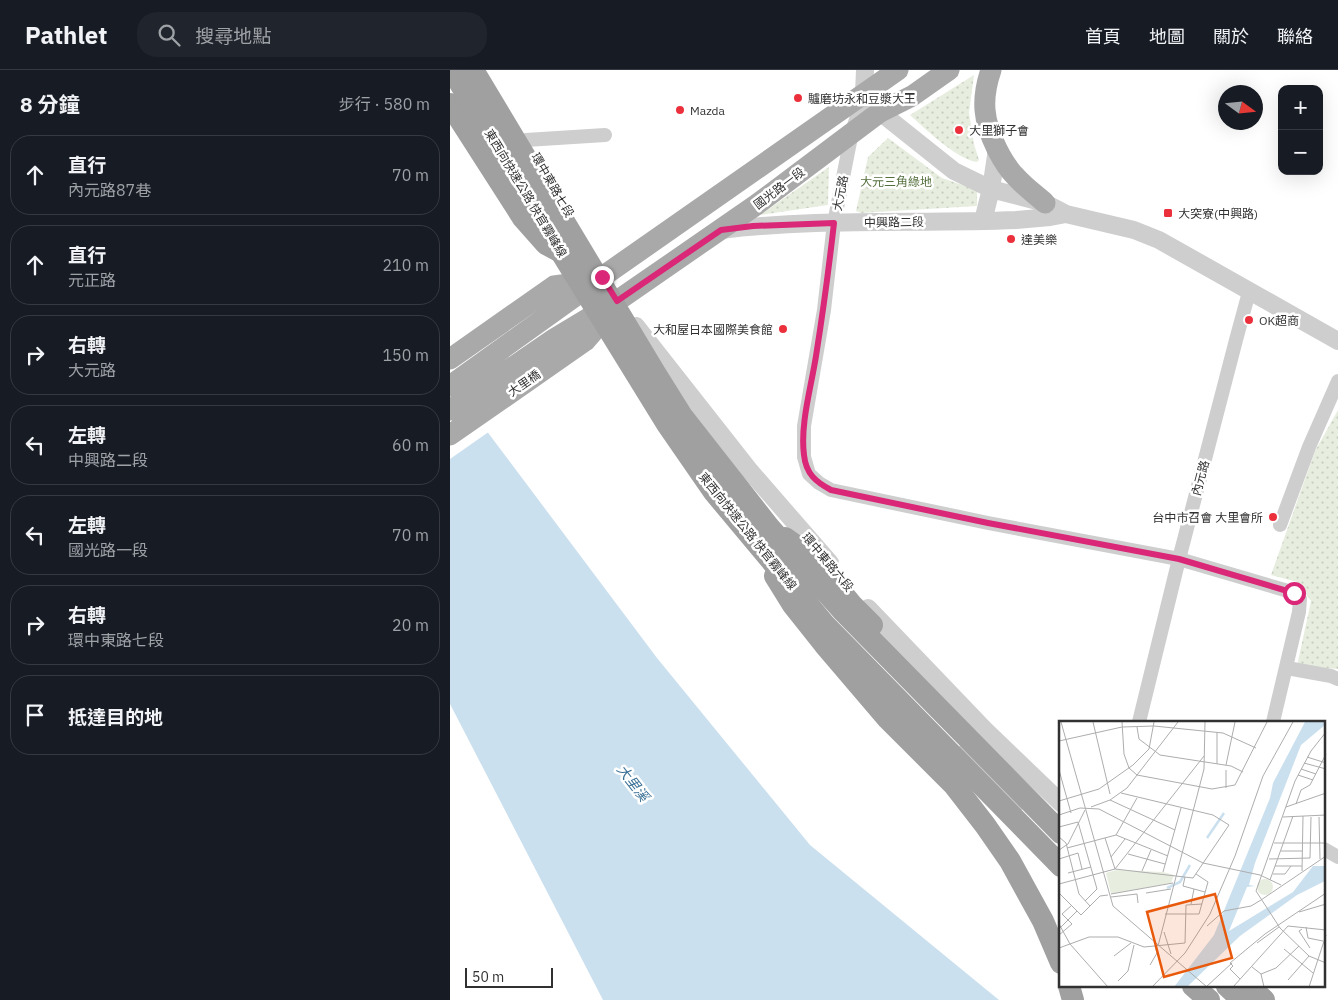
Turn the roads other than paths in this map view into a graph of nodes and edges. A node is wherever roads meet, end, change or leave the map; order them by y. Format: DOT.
graph roads {
  1 [pos="452,70"];
  2 [pos="464,70"];
  3 [pos="473,70"];
  4 [pos="485,70"];
  5 [pos="865,70"];
  6 [pos="898,70"];
  7 [pos="949,70"];
  8 [pos="990,70"];
  9 [pos="450,84"];
  10 [pos="864,94"];
  11 [pos="450,104"];
  12 [pos="880,112"];
  13 [pos="852,132"];
  14 [pos="605,135"];
  15 [pos="526,140"];
  16 [pos="997,149"];
  17 [pos="529,180"];
  18 [pos="991,190"];
  19 [pos="1045,203"];
  20 [pos="1066,214"];
  21 [pos="984,221"];
  22 [pos="834,223"];
  23 [pos="721,230"];
  24 [pos="561,252"];
  25 [pos="584,286"];
  26 [pos="1249,292"];
  27 [pos="613,304"];
  28 [pos="592,323"];
  29 [pos="1338,341"];
  30 [pos="450,360"];
  31 [pos="1338,382"];
  32 [pos="450,386"];
  33 [pos="450,410"];
  34 [pos="450,434"];
  35 [pos="1280,525"];
  36 [pos="762,535"];
  37 [pos="1179,559"];
  38 [pos="1287,668"];
  39 [pos="1338,679"];
  40 [pos="1139,721"];
  41 [pos="1273,721"];
  42 [pos="1059,802"];
  43 [pos="1059,819"];
  44 [pos="1059,832"];
  45 [pos="1059,845"];
  46 [pos="1326,850"];
  47 [pos="1338,857"];
  48 [pos="1059,865"];
  49 [pos="1059,961"];
  50 [pos="1195,988"];
  51 [pos="1219,988"];
  52 [pos="1229,988"];
  53 [pos="1251,988"];
  54 [pos="1264,988"];
  55 [pos="1208,1000"];
  56 [pos="1233,1000"];
  57 [pos="1242,1000"];
  58 [pos="1264,1000"];
  59 [pos="1278,1000"];
  1 -- 24 [label="highway, 東西向快速公路 快官霧峰線, bridge"];
  2 -- 17 [label="street, 環中東路七段"];
  3 -- 36 [label="highway, 東西向快速公路 快官霧峰線, bridge"];
  4 -- 15 [label="street, 環中東路七段"];
  5 -- 10 [label="street"];
  6 -- 10 [label="main road"];
  7 -- 12 [label="main road, 國光路一段"];
  8 -- 16 [label="main road"];
  9 -- 17 [label="street, 環中東路七段"];
  10 -- 12 [label="street, 中興路二段"];
  10 -- 13 [label="street, 大元路"];
  10 -- 25 [label="main road"];
  11 -- 24 [label="highway"];
  12 -- 13 [label="main road, 國光路一段"];
  12 -- 18 [label="street, 中興路二段"];
  13 -- 22 [label="street, 大元路"];
  13 -- 23 [label="main road, 國光路一段"];
  14 -- 15 [label="street"];
  15 -- 25 [label="street, 環中東路七段"];
  16 -- 18 [label="street"];
  16 -- 19 [label="main road"];
  17 -- 25 [label="street, 環中東路七段"];
  18 -- 19 [label="street, 中興路二段"];
  18 -- 21 [label="street"];
  19 -- 20 [label="street, 中興路二段"];
  20 -- 21 [label="street, 中興路二段"];
  20 -- 26 [label="street, 中興路二段"];
  21 -- 22 [label="street, 中興路二段"];
  22 -- 23 [label="street, 中興路二段"];
  22 -- 37 [label="street, 大元路"];
  23 -- 27 [label="main road, 國光路一段"];
  24 -- 36 [label="highway, 東西向快速公路 快官霧峰線, bridge"];
  25 -- 27 [label="street, 環中東路七段"];
  25 -- 30 [label="main road"];
  25 -- 32 [label="main road"];
  26 -- 29 [label="street, 中興路二段"];
  26 -- 37 [label="street, 內元路"];
  27 -- 28 [label="main road, 國光路一段"];
  27 -- 42 [label="street, 環中東路六段"];
  27 -- 45 [label="street, 環中東路七段"];
  28 -- 33 [label="main road, 大里橋"];
  28 -- 34 [label="main road, 大里橋"];
  31 -- 35 [label="street"];
  36 -- 43 [label="highway, bridge"];
  36 -- 44 [label="highway, 東西向快速公路 快官霧峰線, bridge"];
  36 -- 48 [label="highway, 東西向快速公路 快官霧峰線, bridge"];
  36 -- 49 [label="highway, bridge"];
  37 -- 38 [label="street"];
  37 -- 40 [label="street, 內元路"];
  38 -- 39 [label="street"];
  38 -- 41 [label="street"];
  46 -- 47 [label="street"];
  50 -- 55 [label="highway"];
  51 -- 56 [label="street"];
  52 -- 57 [label="highway"];
  53 -- 58 [label="highway"];
  54 -- 59 [label="street"];
}
